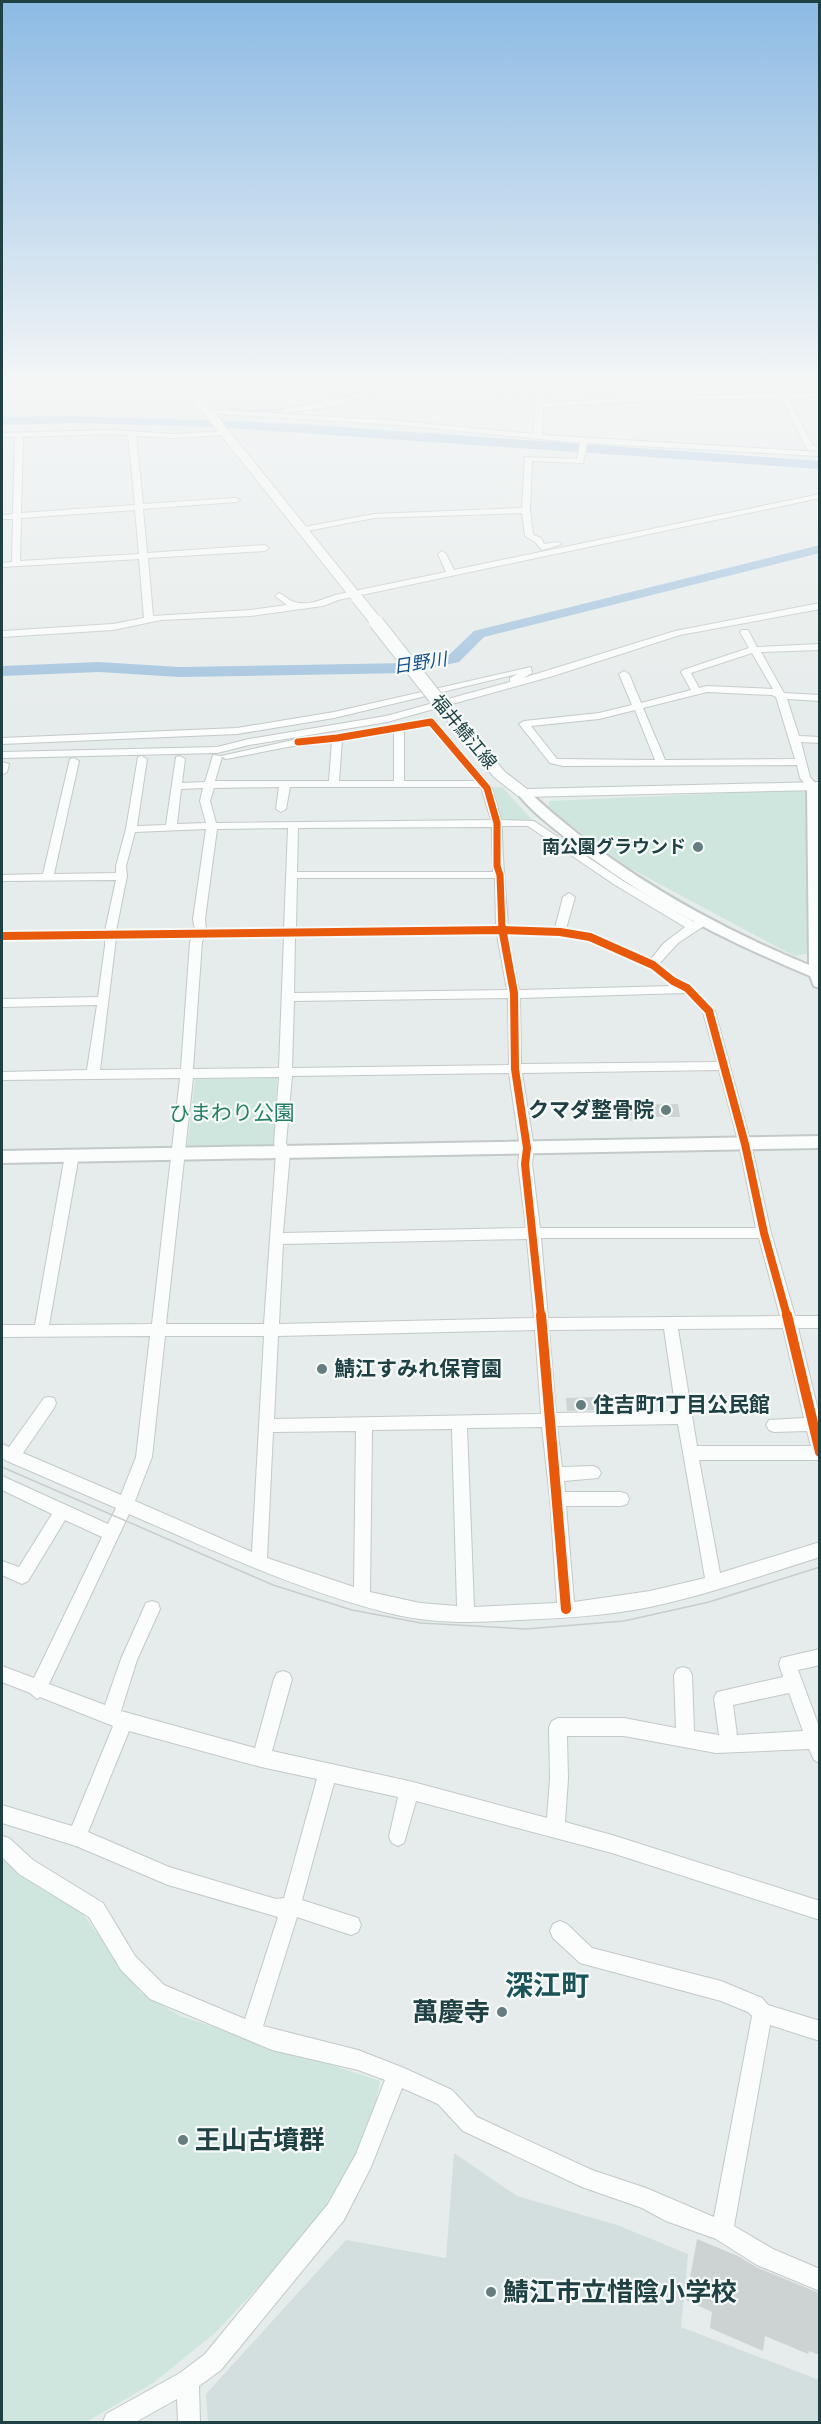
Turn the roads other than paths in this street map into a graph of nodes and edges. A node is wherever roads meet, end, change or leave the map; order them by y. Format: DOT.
graph roads {
  1 [pos="18,494"];
  2 [pos="138,494"];
  3 [pos="273,494"];
  4 [pos="527,494"];
  5 [pos="819,496"];
  6 [pos="236,500"];
  7 [pos="804,500"];
  8 [pos="139,507"];
  9 [pos="526,510"];
  10 [pos="17,516"];
  11 [pos="2,517"];
  12 [pos="302,530"];
  13 [pos="265,548"];
  14 [pos="442,554"];
  15 [pos="143,556"];
  16 [pos="16,565"];
  17 [pos="2,566"];
  18 [pos="452,575"];
  19 [pos="279,596"];
  20 [pos="355,596"];
  21 [pos="304,605"];
  22 [pos="819,606"];
  23 [pos="149,619"];
  24 [pos="745,632"];
  25 [pos="2,634"];
  26 [pos="819,647"];
  27 [pos="752,650"];
  28 [pos="624,674"];
  29 [pos="495,690"];
  30 [pos="696,691"];
  31 [pos="814,694"];
  32 [pos="781,696"];
  33 [pos="438,701"];
  34 [pos="638,706"];
  35 [pos="372,720"];
  36 [pos="399,727"];
  37 [pos="337,738"];
  38 [pos="795,740"];
  39 [pos="819,740"];
  40 [pos="2,741"];
  41 [pos="298,742"];
  42 [pos="218,758"];
  43 [pos="142,759"];
  44 [pos="180,759"];
  45 [pos="74,761"];
  46 [pos="661,761"];
  47 [pos="800,762"];
  48 [pos="2,764"];
  49 [pos="285,784"];
  50 [pos="399,784"];
  51 [pos="483,784"];
  52 [pos="334,785"];
  53 [pos="177,786"];
  54 [pos="211,786"];
  55 [pos="816,786"];
  56 [pos="523,793"];
  57 [pos="281,809"];
  58 [pos="496,823"];
  59 [pos="212,826"];
  60 [pos="293,826"];
  61 [pos="171,828"];
  62 [pos="131,829"];
  63 [pos="817,844"];
  64 [pos="292,875"];
  65 [pos="500,875"];
  66 [pos="122,876"];
  67 [pos="2,878"];
  68 [pos="48,878"];
  69 [pos="569,897"];
  70 [pos="708,922"];
  71 [pos="692,926"];
  72 [pos="502,930"];
  73 [pos="201,932"];
  74 [pos="560,932"];
  75 [pos="288,933"];
  76 [pos="112,935"];
  77 [pos="2,936"];
  78 [pos="653,964"];
  79 [pos="818,978"];
  80 [pos="687,988"];
  81 [pos="514,993"];
  82 [pos="288,996"];
  83 [pos="103,1001"];
  84 [pos="2,1003"];
  85 [pos="724,1066"];
  86 [pos="515,1069"];
  87 [pos="187,1072"];
  88 [pos="284,1073"];
  89 [pos="93,1074"];
  90 [pos="2,1076"];
  91 [pos="819,1142"];
  92 [pos="744,1144"];
  93 [pos="527,1148"];
  94 [pos="283,1153"];
  95 [pos="177,1154"];
  96 [pos="72,1155"];
  97 [pos="2,1157"];
  98 [pos="764,1233"];
  99 [pos="533,1234"];
  100 [pos="276,1239"];
  101 [pos="789,1322"];
  102 [pos="819,1322"];
  103 [pos="542,1324"];
  104 [pos="670,1324"];
  105 [pos="41,1330"];
  106 [pos="156,1330"];
  107 [pos="272,1330"];
  108 [pos="2,1331"];
  109 [pos="49,1402"];
  110 [pos="684,1417"];
  111 [pos="549,1420"];
  112 [pos="459,1422"];
  113 [pos="364,1424"];
  114 [pos="813,1424"];
  115 [pos="774,1425"];
  116 [pos="267,1426"];
  117 [pos="692,1453"];
  118 [pos="819,1453"];
  119 [pos="7,1454"];
  120 [pos="593,1473"];
  121 [pos="555,1474"];
  122 [pos="2,1483"];
  123 [pos="558,1499"];
  124 [pos="621,1499"];
  125 [pos="125,1506"];
  126 [pos="62,1511"];
  127 [pos="112,1534"];
  128 [pos="819,1549"];
  129 [pos="259,1563"];
  130 [pos="2,1568"];
  131 [pos="714,1583"];
  132 [pos="362,1596"];
  133 [pos="152,1609"];
  134 [pos="566,1609"];
  135 [pos="466,1615"];
  136 [pos="819,1657"];
  137 [pos="2,1674"];
  138 [pos="683,1675"];
  139 [pos="283,1679"];
  140 [pos="794,1683"];
  141 [pos="37,1690"];
  142 [pos="118,1718"];
  143 [pos="685,1737"];
  144 [pos="729,1744"];
  145 [pos="818,1744"];
  146 [pos="261,1758"];
  147 [pos="328,1772"];
  148 [pos="409,1790"];
  149 [pos="2,1814"];
  150 [pos="555,1829"];
  151 [pos="77,1837"];
  152 [pos="398,1837"];
  153 [pos="2,1845"];
  154 [pos="291,1906"];
  155 [pos="819,1911"];
  156 [pos="351,1925"];
  157 [pos="560,1931"];
  158 [pos="762,2013"];
  159 [pos="252,2031"];
  160 [pos="819,2031"];
  161 [pos="397,2075"];
  162 [pos="722,2231"];
  163 [pos="819,2280"];
  164 [pos="188,2381"];
  165 [pos="114,2422"];
  166 [pos="189,2422"];
  1 -- 10 [label="street"];
  2 -- 8 [label="street"];
  3 -- 12 [label="main road, 福井鯖江線"];
  4 -- 9 [label="street"];
  5 -- 7 [label="street"];
  6 -- 8 [label="street"];
  7 -- 9 [label="street"];
  7 -- 18 [label="street"];
  8 -- 10 [label="street"];
  8 -- 15 [label="street"];
  9 -- 12 [label="street"];
  10 -- 11 [label="street"];
  10 -- 16 [label="street"];
  12 -- 20 [label="main road, 福井鯖江線"];
  13 -- 15 [label="street"];
  14 -- 18 [label="street"];
  15 -- 16 [label="street"];
  15 -- 23 [label="street"];
  16 -- 17 [label="street"];
  18 -- 20 [label="street"];
  19 -- 21 [label="street"];
  20 -- 21 [label="street"];
  20 -- 33 [label="main road, 福井鯖江線, bridge"];
  21 -- 23 [label="street"];
  22 -- 29 [label="street"];
  23 -- 25 [label="street"];
  24 -- 27 [label="street"];
  26 -- 27 [label="street"];
  27 -- 30 [label="street"];
  27 -- 32 [label="street"];
  28 -- 34 [label="street"];
  29 -- 33 [label="street"];
  29 -- 40 [label="street"];
  30 -- 32 [label="street"];
  30 -- 34 [label="street"];
  31 -- 32 [label="street"];
  32 -- 38 [label="street"];
  33 -- 35 [label="street"];
  33 -- 56 [label="main road, 福井鯖江線"];
  34 -- 46 [label="street"];
  34 -- 46 [label="street"];
  35 -- 41 [label="street"];
  35 -- 48 [label="street"];
  36 -- 37 [label="street"];
  36 -- 50 [label="street"];
  36 -- 51 [label="street"];
  37 -- 41 [label="street"];
  37 -- 52 [label="street"];
  38 -- 39 [label="street"];
  38 -- 47 [label="street"];
  41 -- 42 [label="street"];
  42 -- 44 [label="street"];
  42 -- 54 [label="street"];
  43 -- 44 [label="street"];
  43 -- 45 [label="street"];
  43 -- 62 [label="street"];
  44 -- 53 [label="street"];
  45 -- 48 [label="street"];
  45 -- 68 [label="street"];
  46 -- 47 [label="street"];
  47 -- 55 [label="street"];
  49 -- 52 [label="street"];
  49 -- 54 [label="street"];
  49 -- 57 [label="street"];
  50 -- 51 [label="street"];
  50 -- 52 [label="street"];
  51 -- 58 [label="street"];
  53 -- 54 [label="street"];
  53 -- 61 [label="street"];
  54 -- 59 [label="street"];
  55 -- 56 [label="main road"];
  55 -- 63 [label="street"];
  56 -- 70 [label="street"];
  58 -- 60 [label="street"];
  58 -- 65 [label="street"];
  58 -- 71 [label="street"];
  59 -- 60 [label="street"];
  59 -- 61 [label="street"];
  59 -- 73 [label="street"];
  60 -- 64 [label="street"];
  61 -- 62 [label="street"];
  62 -- 66 [label="street"];
  63 -- 79 [label="street"];
  64 -- 65 [label="street"];
  64 -- 75 [label="street"];
  65 -- 72 [label="street"];
  66 -- 68 [label="street"];
  66 -- 76 [label="street"];
  67 -- 68 [label="street"];
  69 -- 74 [label="street"];
  70 -- 71 [label="street"];
  70 -- 79 [label="street"];
  71 -- 78 [label="street"];
  72 -- 74 [label="street"];
  72 -- 75 [label="street"];
  72 -- 81 [label="street"];
  73 -- 75 [label="street"];
  73 -- 76 [label="street"];
  73 -- 87 [label="street"];
  74 -- 78 [label="street"];
  75 -- 82 [label="street"];
  76 -- 77 [label="street"];
  76 -- 83 [label="street"];
  78 -- 80 [label="street"];
  80 -- 81 [label="street"];
  80 -- 85 [label="street"];
  81 -- 82 [label="street"];
  81 -- 86 [label="street"];
  82 -- 88 [label="street"];
  83 -- 84 [label="street"];
  83 -- 89 [label="street"];
  85 -- 86 [label="street"];
  85 -- 92 [label="street"];
  86 -- 88 [label="street"];
  86 -- 93 [label="street"];
  87 -- 88 [label="street"];
  87 -- 89 [label="street"];
  87 -- 95 [label="street"];
  88 -- 94 [label="street"];
  89 -- 90 [label="street"];
  91 -- 92 [label="street"];
  92 -- 93 [label="street"];
  92 -- 98 [label="street"];
  93 -- 94 [label="street"];
  93 -- 99 [label="street"];
  94 -- 95 [label="street"];
  94 -- 100 [label="street"];
  95 -- 96 [label="street"];
  95 -- 106 [label="street"];
  96 -- 97 [label="street"];
  96 -- 105 [label="street"];
  98 -- 99 [label="street"];
  98 -- 101 [label="street"];
  99 -- 100 [label="street"];
  99 -- 103 [label="street"];
  100 -- 107 [label="street"];
  101 -- 102 [label="street"];
  101 -- 104 [label="street"];
  101 -- 114 [label="street"];
  103 -- 104 [label="street"];
  103 -- 107 [label="street"];
  103 -- 111 [label="street"];
  104 -- 110 [label="street"];
  105 -- 106 [label="street"];
  105 -- 108 [label="street"];
  106 -- 107 [label="street"];
  106 -- 125 [label="street"];
  107 -- 116 [label="street"];
  109 -- 119 [label="street"];
  110 -- 111 [label="street"];
  110 -- 117 [label="street"];
  111 -- 112 [label="street"];
  111 -- 121 [label="street"];
  112 -- 113 [label="street"];
  112 -- 135 [label="street"];
  113 -- 116 [label="street"];
  113 -- 132 [label="street"];
  114 -- 115 [label="street"];
  114 -- 118 [label="street"];
  116 -- 129 [label="street"];
  117 -- 118 [label="street"];
  117 -- 131 [label="street"];
  119 -- 125 [label="street"];
  120 -- 121 [label="street"];
  121 -- 123 [label="street"];
  122 -- 126 [label="street"];
  123 -- 124 [label="street"];
  123 -- 134 [label="street"];
  125 -- 127 [label="street"];
  125 -- 129 [label="street"];
  126 -- 127 [label="street"];
  126 -- 130 [label="street"];
  127 -- 141 [label="street"];
  128 -- 131 [label="street"];
  129 -- 132 [label="street"];
  131 -- 134 [label="street"];
  132 -- 135 [label="street"];
  133 -- 142 [label="street"];
  134 -- 135 [label="street"];
  136 -- 140 [label="street"];
  137 -- 141 [label="street"];
  138 -- 143 [label="street"];
  139 -- 146 [label="street"];
  140 -- 144 [label="street"];
  140 -- 145 [label="street"];
  141 -- 142 [label="street"];
  142 -- 146 [label="street"];
  142 -- 151 [label="street"];
  143 -- 144 [label="street"];
  143 -- 150 [label="street"];
  144 -- 145 [label="street"];
  146 -- 147 [label="street"];
  147 -- 148 [label="street"];
  147 -- 154 [label="street"];
  148 -- 150 [label="street"];
  148 -- 152 [label="street"];
  149 -- 151 [label="street"];
  150 -- 155 [label="street"];
  151 -- 154 [label="street"];
  153 -- 159 [label="street"];
  154 -- 156 [label="street"];
  154 -- 159 [label="street"];
  157 -- 158 [label="street"];
  158 -- 160 [label="street"];
  158 -- 162 [label="street"];
  159 -- 161 [label="street"];
  161 -- 162 [label="street"];
  161 -- 164 [label="street"];
  162 -- 163 [label="street"];
  164 -- 165 [label="street"];
  164 -- 166 [label="street"];
}
